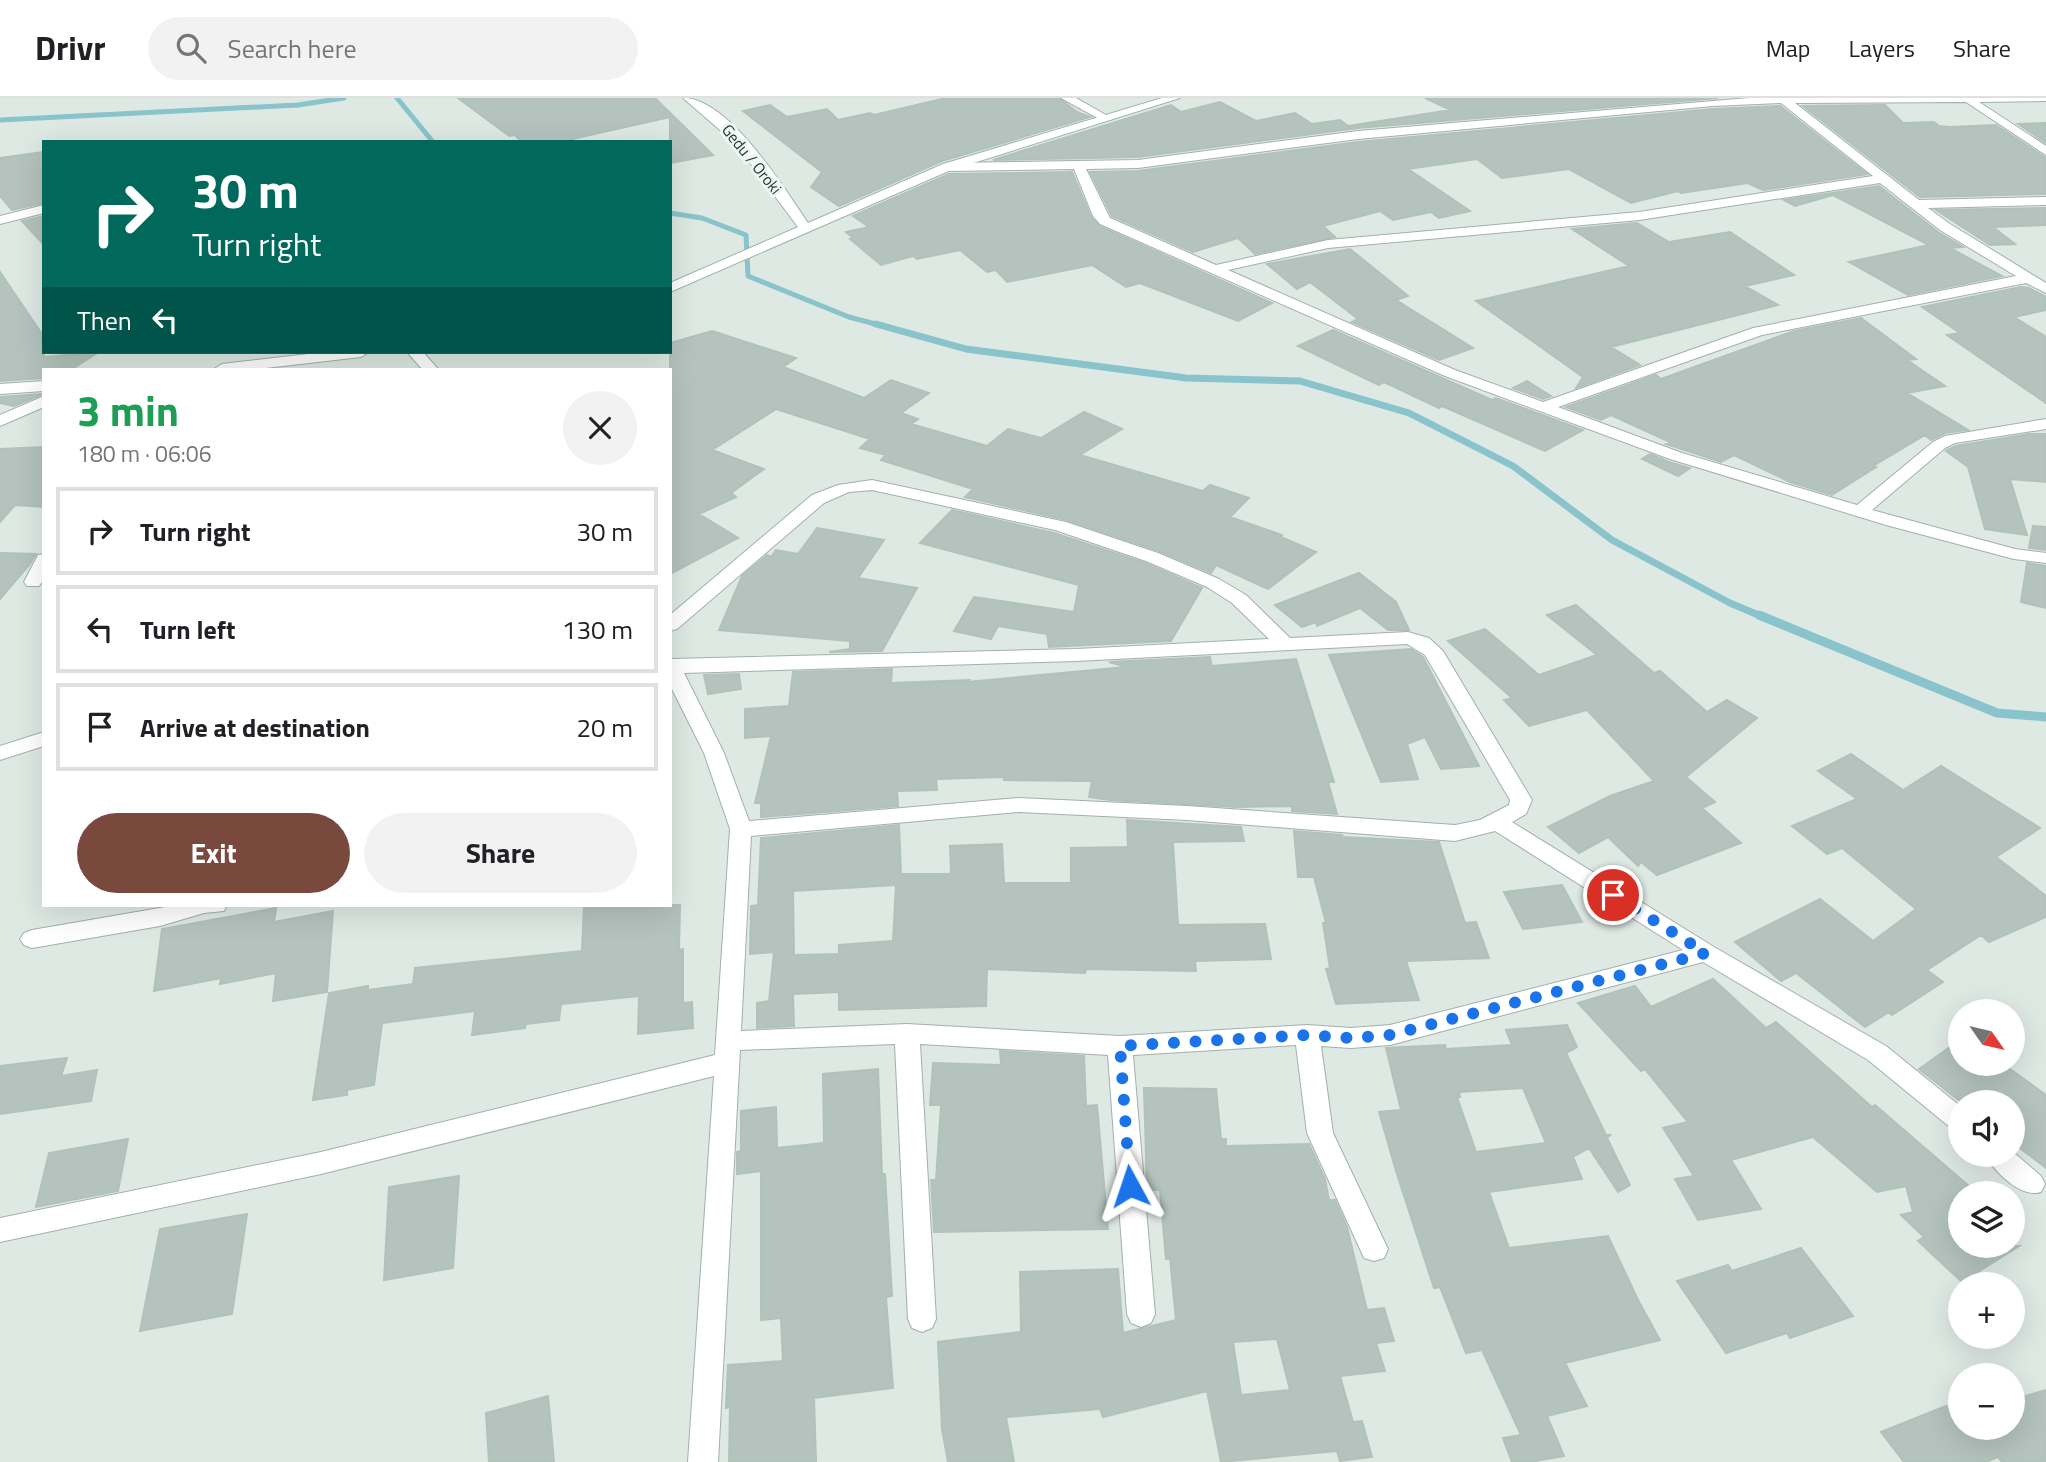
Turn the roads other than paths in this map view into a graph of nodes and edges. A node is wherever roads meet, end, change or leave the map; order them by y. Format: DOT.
graph roads {
  1 [pos="689,98"];
  2 [pos="1067,98"];
  3 [pos="1174,98"];
  4 [pos="2046,98"];
  5 [pos="1781,99"];
  6 [pos="1970,99"];
  7 [pos="1107,119"];
  8 [pos="2046,151"];
  9 [pos="1079,166"];
  10 [pos="947,167"];
  11 [pos="1880,179"];
  12 [pos="2046,201"];
  13 [pos="1913,204"];
  14 [pos="42,210"];
  15 [pos="0,220"];
  16 [pos="806,229"];
  17 [pos="1215,269"];
  18 [pos="2028,278"];
  19 [pos="672,287"];
  20 [pos="2046,289"];
  21 [pos="345,354"];
  22 [pos="417,354"];
  23 [pos="230,368"];
  24 [pos="429,368"];
  25 [pos="42,386"];
  26 [pos="0,389"];
  27 [pos="42,402"];
  28 [pos="1546,407"];
  29 [pos="0,421"];
  30 [pos="2046,424"];
  31 [pos="1860,511"];
  32 [pos="2046,558"];
  33 [pos="42,563"];
  34 [pos="33,582"];
  35 [pos="672,623"];
  36 [pos="1285,644"];
  37 [pos="672,666"];
  38 [pos="672,668"];
  39 [pos="42,740"];
  40 [pos="0,752"];
  41 [pos="1496,822"];
  42 [pos="741,829"];
  43 [pos="197,907"];
  44 [pos="32,939"];
  45 [pos="1706,953"];
  46 [pos="907,1034"];
  47 [pos="1307,1035"];
  48 [pos="1120,1046"];
  49 [pos="729,1051"];
  50 [pos="1948,1111"];
  51 [pos="2013,1167"];
  52 [pos="2032,1184"];
  53 [pos="0,1230"];
  54 [pos="1374,1249"];
  55 [pos="1141,1314"];
  56 [pos="922,1319"];
  57 [pos="703,1462"];
  1 -- 16 [label="street, Gedu / Oroki"];
  2 -- 7 [label="street"];
  3 -- 7 [label="street"];
  4 -- 6 [label="street"];
  5 -- 6 [label="street"];
  5 -- 9 [label="street"];
  5 -- 11 [label="street"];
  6 -- 8 [label="street"];
  7 -- 10 [label="street"];
  9 -- 10 [label="street"];
  9 -- 17 [label="street"];
  10 -- 16 [label="street"];
  11 -- 13 [label="street"];
  11 -- 17 [label="street"];
  12 -- 13 [label="street"];
  13 -- 18 [label="street"];
  14 -- 15 [label="street"];
  16 -- 19 [label="street"];
  17 -- 28 [label="street"];
  18 -- 20 [label="street"];
  18 -- 28 [label="street"];
  21 -- 23 [label="street"];
  22 -- 24 [label="street"];
  25 -- 26 [label="street"];
  27 -- 29 [label="street"];
  28 -- 31 [label="street"];
  30 -- 31 [label="street"];
  31 -- 32 [label="street"];
  33 -- 34 [label="street"];
  35 -- 36 [label="street"];
  36 -- 37 [label="street"];
  36 -- 41 [label="street"];
  38 -- 42 [label="street"];
  39 -- 40 [label="street"];
  41 -- 42 [label="street"];
  41 -- 45 [label="street"];
  42 -- 49 [label="street"];
  43 -- 44 [label="street"];
  45 -- 47 [label="street"];
  45 -- 50 [label="street"];
  46 -- 48 [label="street"];
  46 -- 49 [label="street"];
  46 -- 56 [label="street"];
  47 -- 48 [label="street"];
  47 -- 54 [label="street"];
  48 -- 55 [label="street"];
  49 -- 53 [label="street"];
  49 -- 57 [label="street"];
  51 -- 52 [label="street"];
}
